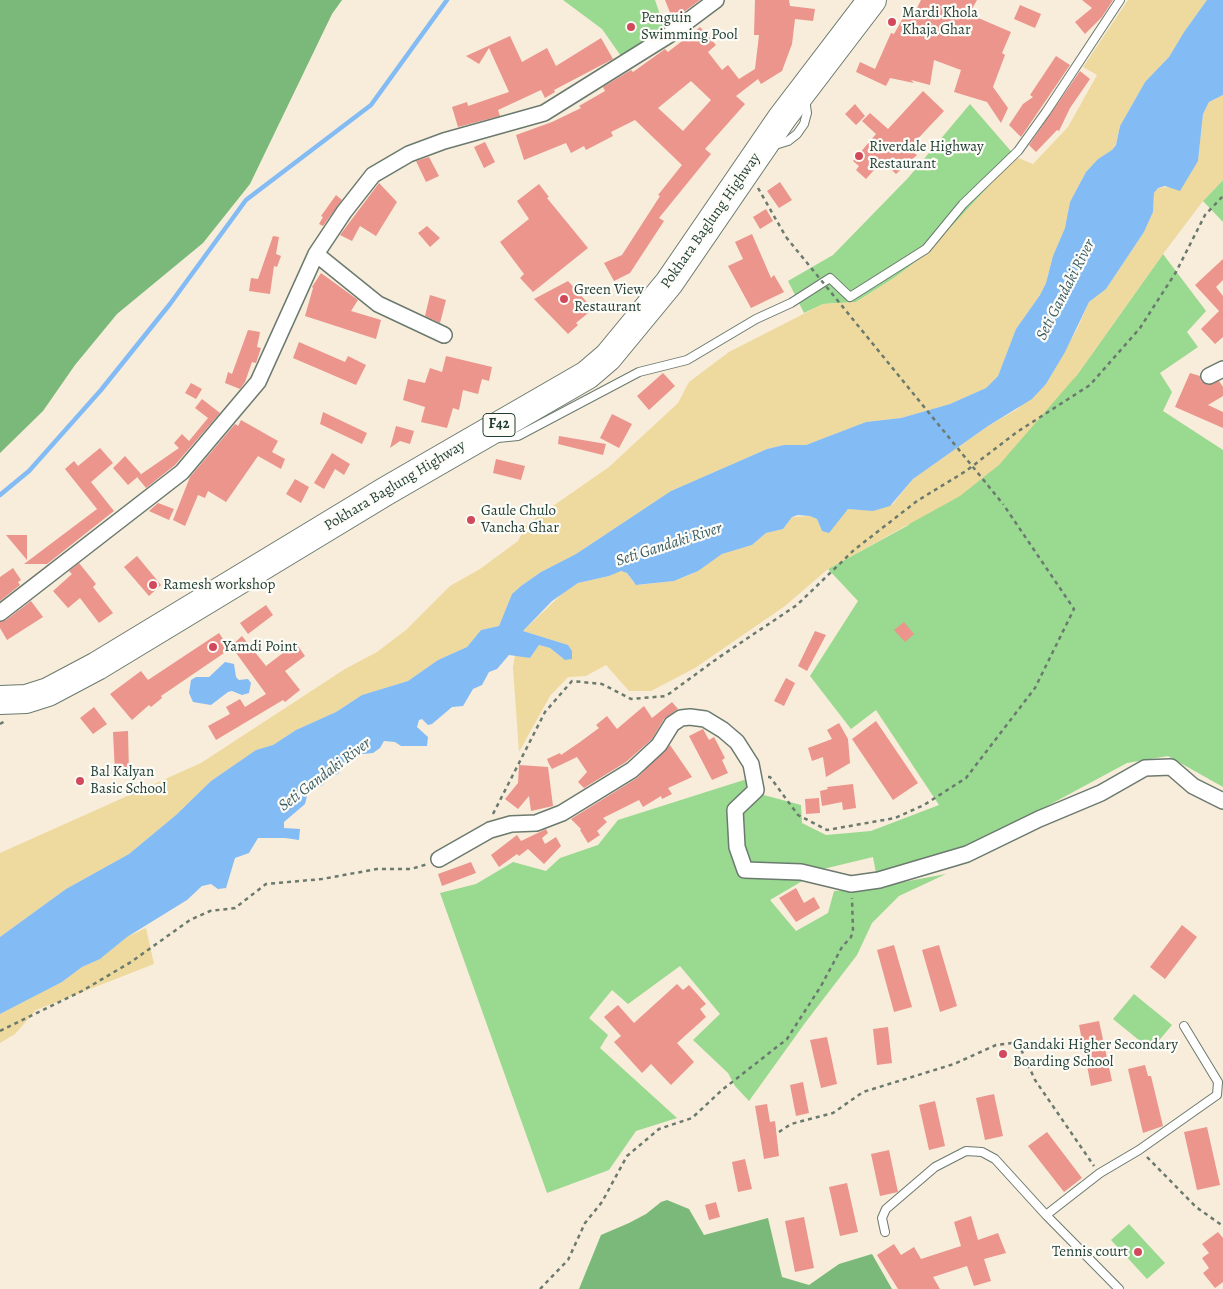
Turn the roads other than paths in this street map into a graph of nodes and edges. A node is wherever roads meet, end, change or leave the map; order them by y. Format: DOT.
graph roads {
  1 [pos="716,0"];
  2 [pos="872,0"];
  3 [pos="1120,0"];
  4 [pos="316,254"];
  5 [pos="444,335"];
  6 [pos="1223,369"];
  7 [pos="1209,376"];
  8 [pos="468,442"];
  9 [pos="0,613"];
  10 [pos="0,700"];
  11 [pos="1223,801"];
  12 [pos="440,859"];
  13 [pos="1184,1026"];
  14 [pos="1046,1215"];
  15 [pos="885,1232"];
  16 [pos="1119,1289"];
  1 -- 4 [label="street"];
  2 -- 8 [label="highway, Pokhara Baglung Highway / F42"];
  3 -- 8 [label="lane"];
  4 -- 5 [label="street"];
  4 -- 9 [label="street"];
  6 -- 7 [label="street"];
  8 -- 10 [label="highway, Pokhara Baglung Highway / F42"];
  11 -- 12 [label="street"];
  13 -- 14 [label="lane"];
  14 -- 15 [label="lane"];
  14 -- 16 [label="lane"];
}
